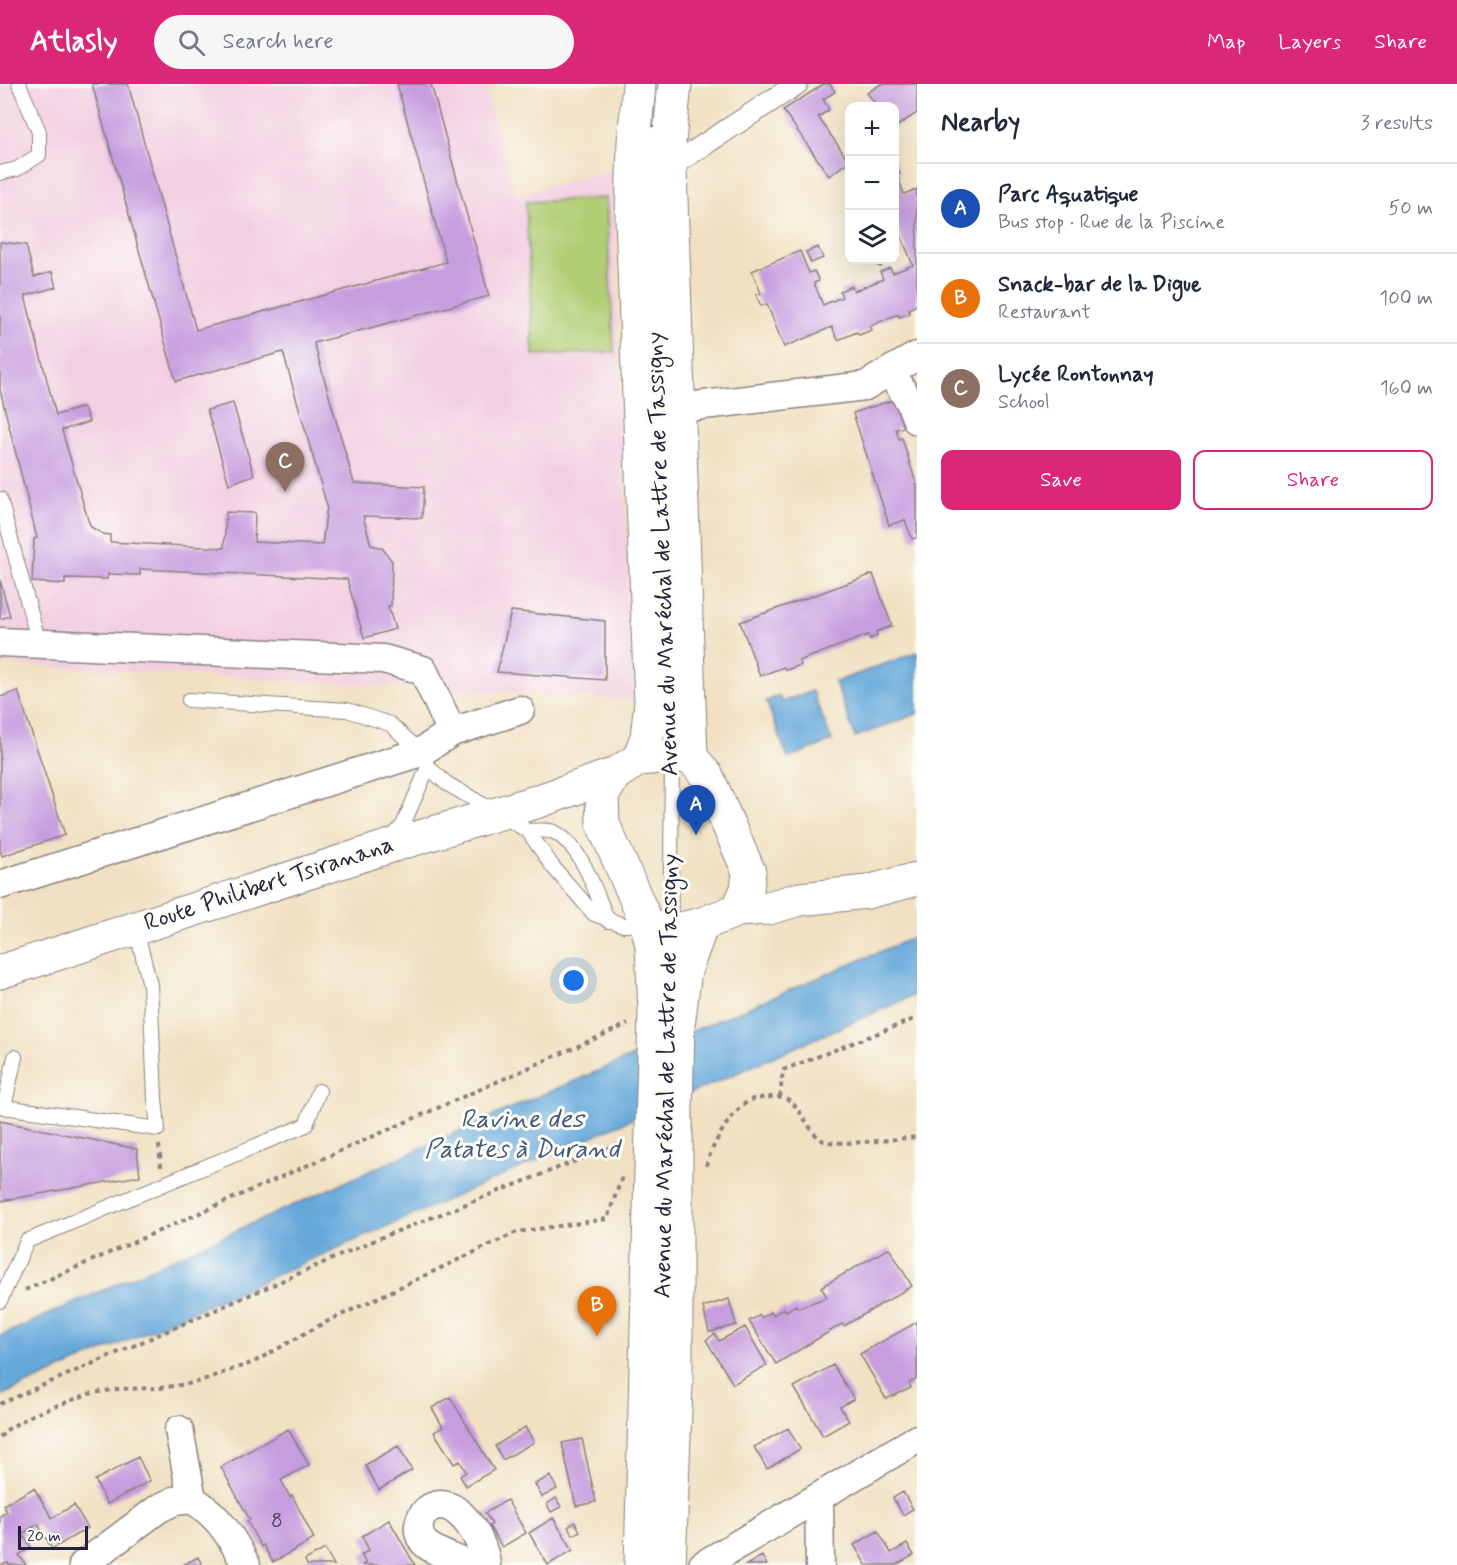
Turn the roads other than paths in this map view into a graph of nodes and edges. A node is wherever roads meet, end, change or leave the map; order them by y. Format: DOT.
graph roads {
  1 [pos="19,84"];
  2 [pos="639,84"];
  3 [pos="675,84"];
  4 [pos="797,84"];
  5 [pos="656,117"];
  6 [pos="670,167"];
  7 [pos="0,173"];
  8 [pos="917,356"];
  9 [pos="890,371"];
  10 [pos="678,408"];
  11 [pos="917,420"];
  12 [pos="0,499"];
  13 [pos="0,642"];
  14 [pos="39,644"];
  15 [pos="189,700"];
  16 [pos="520,710"];
  17 [pos="452,732"];
  18 [pos="681,756"];
  19 [pos="425,759"];
  20 [pos="627,766"];
  21 [pos="498,814"];
  22 [pos="534,816"];
  23 [pos="603,824"];
  24 [pos="384,848"];
  25 [pos="748,872"];
  26 [pos="917,879"];
  27 [pos="0,885"];
  28 [pos="800,899"];
  29 [pos="738,910"];
  30 [pos="608,921"];
  31 [pos="702,924"];
  32 [pos="136,927"];
  33 [pos="659,927"];
  34 [pos="0,972"];
  35 [pos="664,1027"];
  36 [pos="15,1057"];
  37 [pos="319,1091"];
  38 [pos="662,1117"];
  39 [pos="0,1301"];
  40 [pos="662,1331"];
  41 [pos="179,1430"];
  42 [pos="917,1438"];
  43 [pos="659,1471"];
  44 [pos="819,1498"];
  45 [pos="192,1499"];
  46 [pos="83,1565"];
  47 [pos="246,1565"];
  48 [pos="469,1565"];
  49 [pos="486,1565"];
  50 [pos="641,1565"];
  51 [pos="657,1565"];
  52 [pos="669,1565"];
  53 [pos="703,1565"];
  54 [pos="820,1565"];
  1 -- 7 [label="lane"];
  2 -- 20 [label="main road, Avenue du Maréchal de Lattre de Tassigny"];
  3 -- 6 [label="main road, Avenue du Maréchal de Lattre de Tassigny"];
  4 -- 6 [label="street"];
  5 -- 18 [label="lane, Avenue du Maréchal de Lattre de Tassigny"];
  6 -- 10 [label="main road, Avenue du Maréchal de Lattre de Tassigny"];
  8 -- 9 [label="street"];
  9 -- 10 [label="street"];
  9 -- 11 [label="street"];
  10 -- 18 [label="main road, Avenue du Maréchal de Lattre de Tassigny"];
  12 -- 14 [label="lane"];
  13 -- 14 [label="street"];
  14 -- 17 [label="street"];
  15 -- 19 [label="lane"];
  16 -- 17 [label="street"];
  17 -- 19 [label="street"];
  18 -- 20 [label="main road, Route Philibert Tsiranana"];
  18 -- 25 [label="main road"];
  18 -- 33 [label="lane, Avenue du Maréchal de Lattre de Tassigny"];
  19 -- 21 [label="lane"];
  19 -- 24 [label="lane"];
  19 -- 27 [label="street"];
  20 -- 22 [label="main road, Route Philibert Tsiranana"];
  20 -- 23 [label="main road, Avenue du Maréchal de Lattre de Tassigny"];
  21 -- 22 [label="main road, Route Philibert Tsiranana"];
  21 -- 24 [label="main road, Route Philibert Tsiranana"];
  22 -- 23 [label="main road"];
  22 -- 30 [label="lane"];
  22 -- 30 [label="lane"];
  23 -- 33 [label="main road"];
  24 -- 32 [label="main road, Route Philibert Tsiranana"];
  25 -- 28 [label="main road"];
  25 -- 29 [label="main road"];
  26 -- 28 [label="main road"];
  28 -- 29 [label="main road"];
  29 -- 31 [label="main road"];
  30 -- 33 [label="lane"];
  31 -- 33 [label="main road"];
  31 -- 35 [label="main road, Avenue du Maréchal de Lattre de Tassigny"];
  32 -- 34 [label="main road, Route Philibert Tsiranana"];
  32 -- 36 [label="lane"];
  33 -- 35 [label="main road, Avenue du Maréchal de Lattre de Tassigny"];
  35 -- 38 [label="main road, Avenue du Maréchal de Lattre de Tassigny"];
  37 -- 39 [label="lane"];
  38 -- 40 [label="lane, Avenue du Maréchal de Lattre de Tassigny"];
  38 -- 50 [label="main road, Avenue du Maréchal de Lattre de Tassigny"];
  38 -- 52 [label="main road, Avenue du Maréchal de Lattre de Tassigny"];
  41 -- 45 [label="street"];
  42 -- 44 [label="street"];
  43 -- 51 [label="lane"];
  44 -- 53 [label="street"];
  44 -- 54 [label="street"];
  45 -- 46 [label="street"];
  45 -- 47 [label="street"];
  48 -- 49 [label="street"];
}
